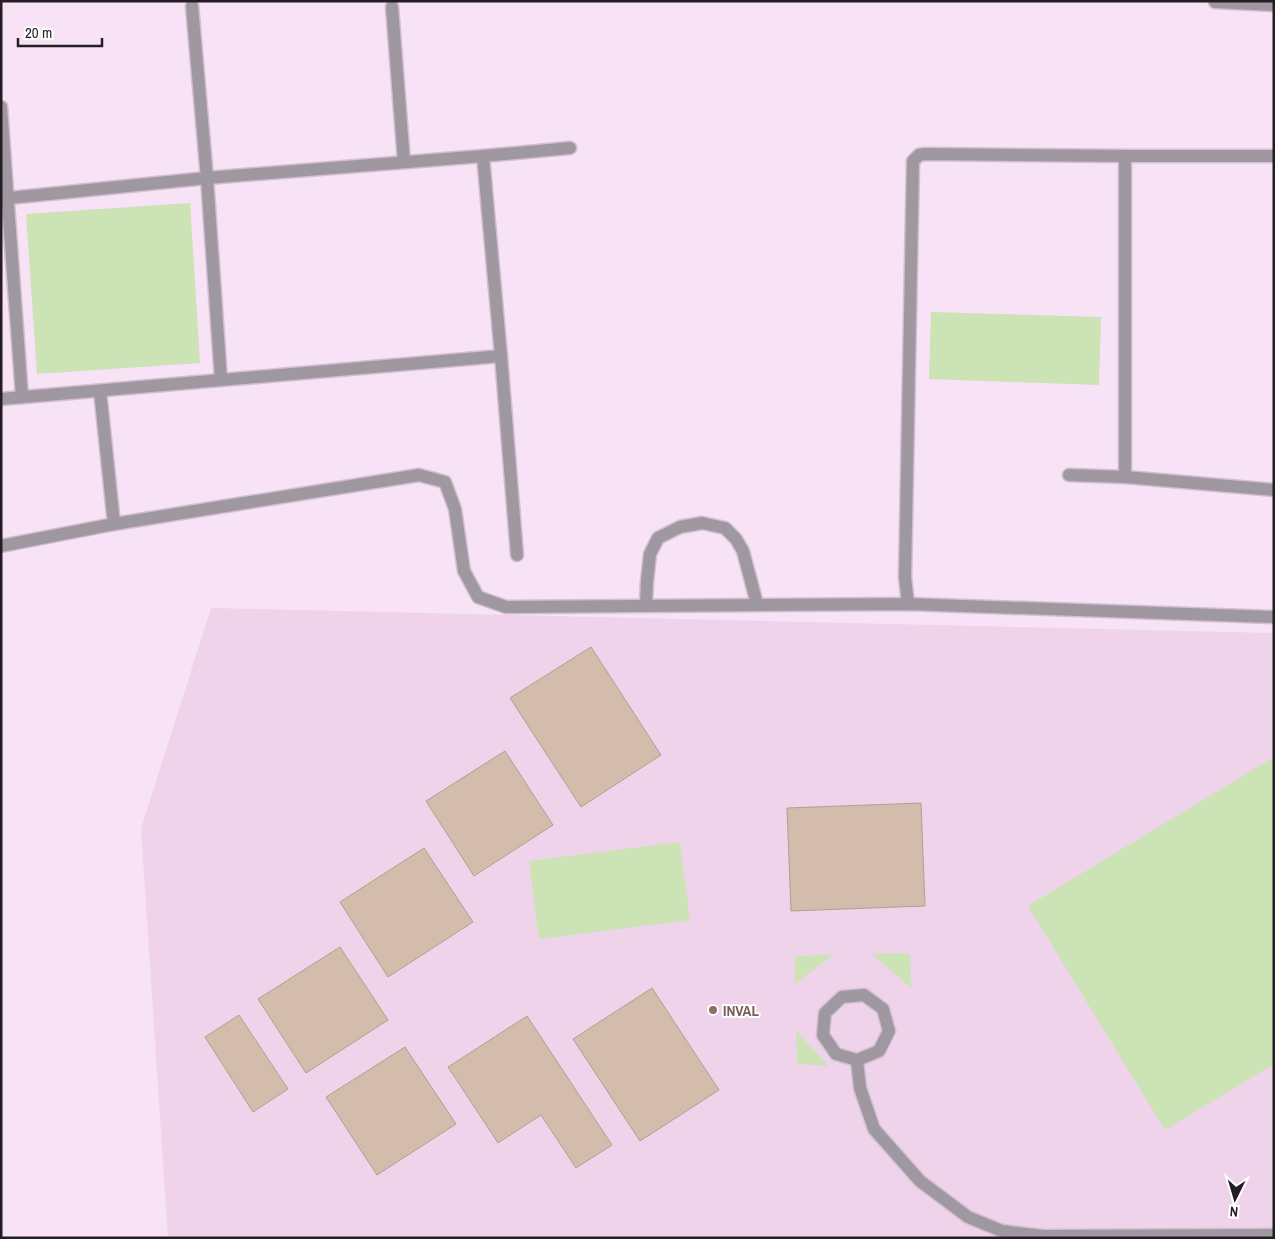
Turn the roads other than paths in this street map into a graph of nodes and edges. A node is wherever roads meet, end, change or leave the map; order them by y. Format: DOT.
graph roads {
  1 [pos="1215,2"];
  2 [pos="1274,5"];
  3 [pos="192,6"];
  4 [pos="392,7"];
  5 [pos="1,107"];
  6 [pos="570,148"];
  7 [pos="483,156"];
  8 [pos="1125,156"];
  9 [pos="1274,156"];
  10 [pos="404,162"];
  11 [pos="207,178"];
  12 [pos="9,198"];
  13 [pos="501,356"];
  14 [pos="221,380"];
  15 [pos="100,390"];
  16 [pos="22,397"];
  17 [pos="1,399"];
  18 [pos="1069,475"];
  19 [pos="1125,477"];
  20 [pos="1274,490"];
  21 [pos="114,524"];
  22 [pos="1,546"];
  23 [pos="517,555"];
  24 [pos="757,604"];
  25 [pos="908,604"];
  26 [pos="646,605"];
  27 [pos="1274,617"];
  28 [pos="857,1060"];
  29 [pos="1274,1235"];
  1 -- 2 [label="street"];
  3 -- 11 [label="street"];
  4 -- 10 [label="street"];
  5 -- 12 [label="street"];
  6 -- 7 [label="street"];
  7 -- 10 [label="street"];
  7 -- 13 [label="street"];
  8 -- 9 [label="street"];
  8 -- 19 [label="street"];
  8 -- 25 [label="street"];
  10 -- 11 [label="street"];
  11 -- 12 [label="street"];
  11 -- 14 [label="street"];
  12 -- 16 [label="street"];
  13 -- 14 [label="street"];
  13 -- 23 [label="street"];
  14 -- 15 [label="street"];
  15 -- 16 [label="street"];
  15 -- 21 [label="street"];
  16 -- 17 [label="street"];
  18 -- 19 [label="street"];
  19 -- 20 [label="street"];
  21 -- 22 [label="street"];
  21 -- 26 [label="street"];
  24 -- 25 [label="street"];
  24 -- 26 [label="street"];
  24 -- 26 [label="street"];
  25 -- 27 [label="street"];
  28 -- 28 [label="street"];
  28 -- 29 [label="street"];
}
